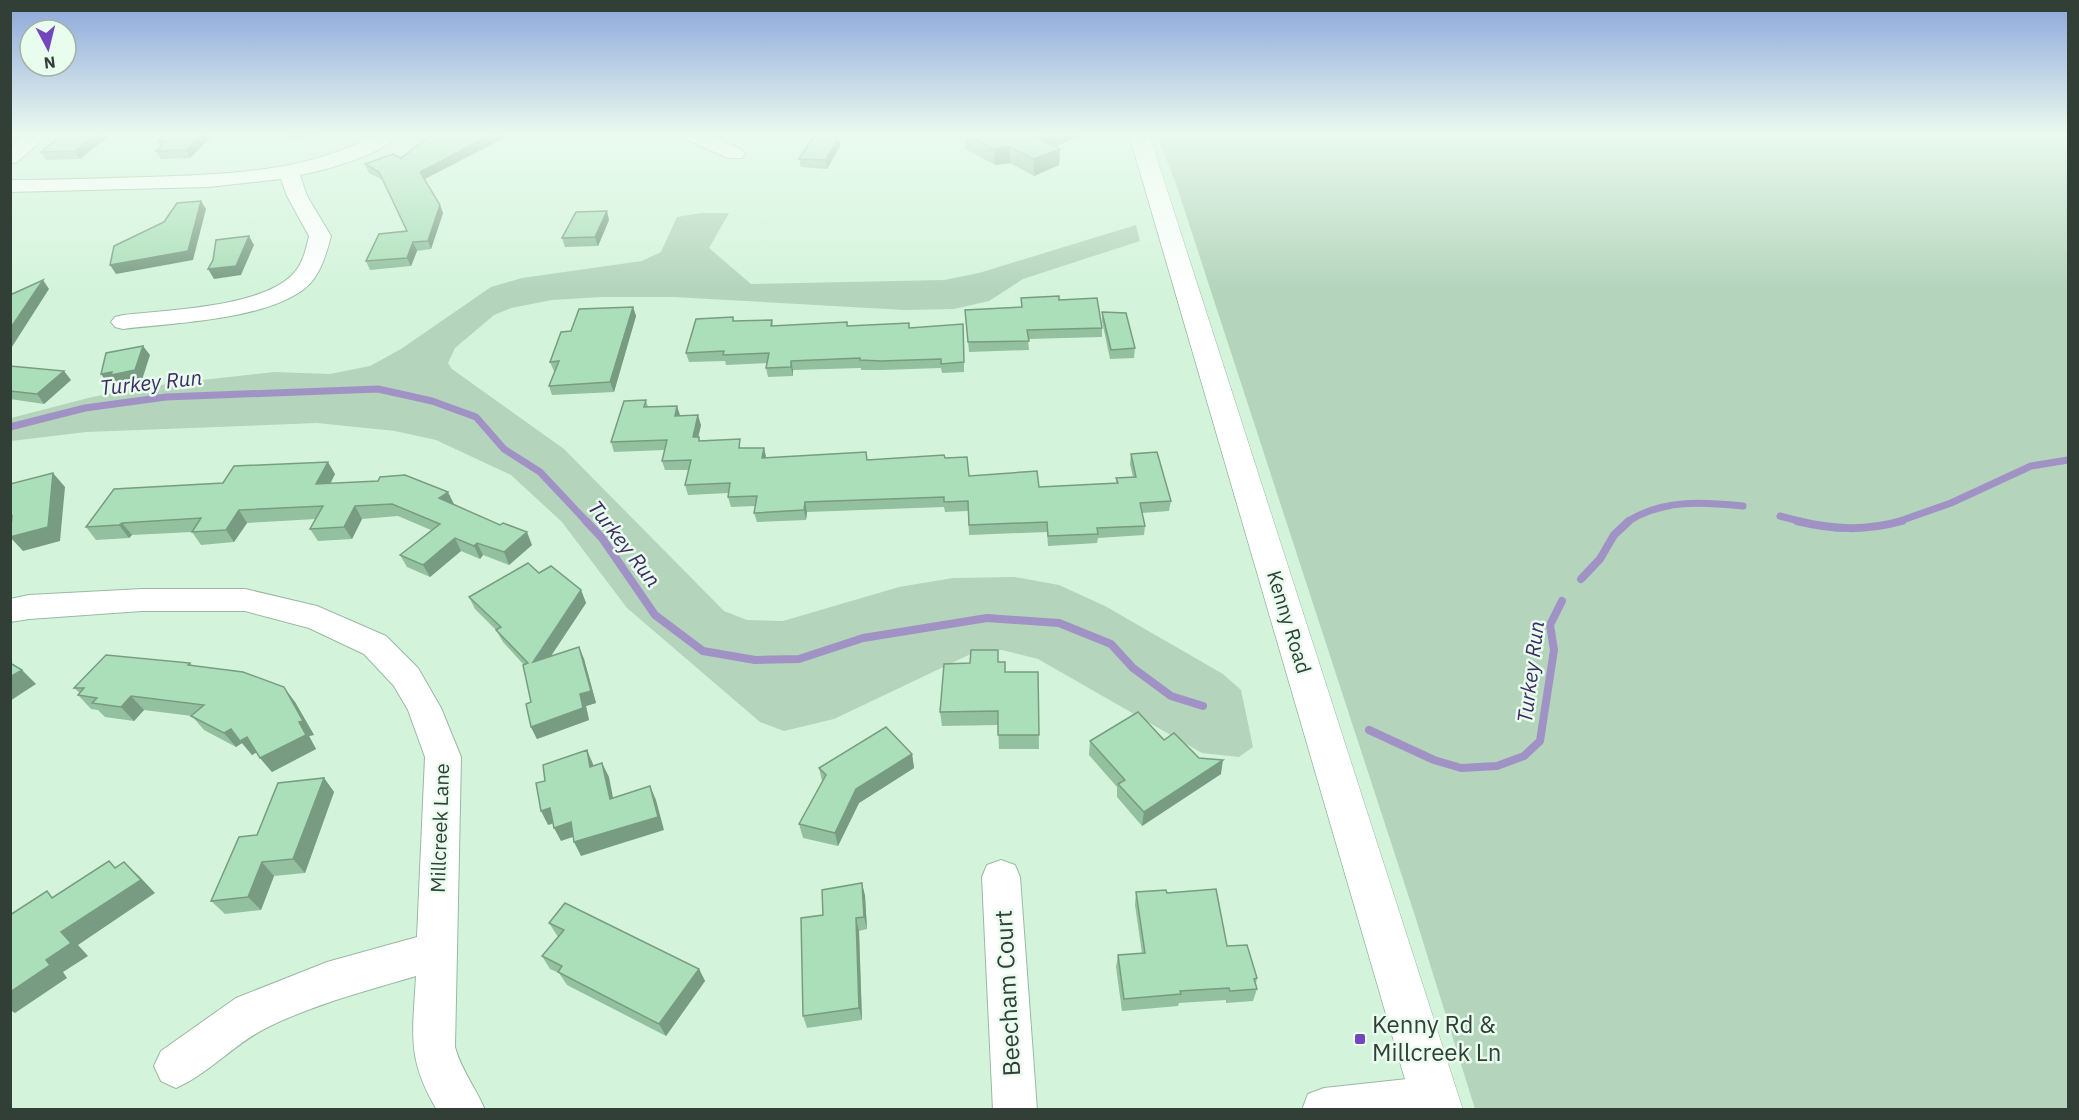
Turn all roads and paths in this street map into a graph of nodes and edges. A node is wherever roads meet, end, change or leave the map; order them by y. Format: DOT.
graph roads {
  1 [pos="294,186"];
  2 [pos="1155,186"];
  3 [pos="123,322"];
  4 [pos="10,610"];
  5 [pos="1001,876"];
  6 [pos="436,951"];
  7 [pos="176,1066"];
  8 [pos="1437,1104"];
  9 [pos="463,1110"];
  10 [pos="1015,1110"];
  11 [pos="1324,1110"];
  1 -- 3 [label="street"];
  2 -- 8 [label="main road, Kenny Road"];
  4 -- 6 [label="street, Millcreek Lane"];
  5 -- 10 [label="street, Beecham Court"];
  6 -- 7 [label="street"];
  6 -- 9 [label="street, Millcreek Lane"];
  8 -- 11 [label="street"];
}
